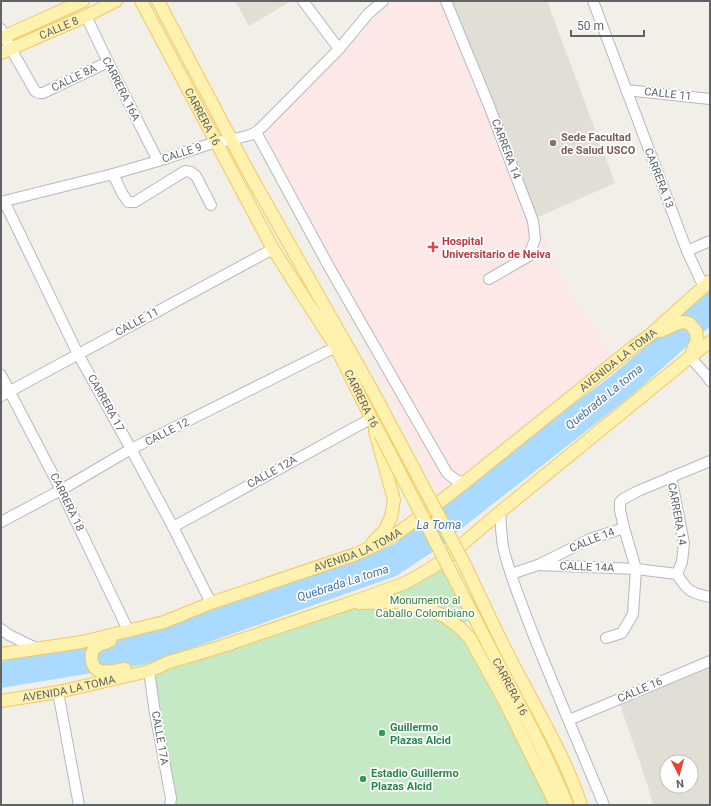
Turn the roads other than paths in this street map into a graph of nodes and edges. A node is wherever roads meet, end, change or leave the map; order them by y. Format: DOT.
graph roads {
  1 [pos="83,1"];
  2 [pos="116,1"];
  3 [pos="141,1"];
  4 [pos="158,1"];
  5 [pos="303,1"];
  6 [pos="382,1"];
  7 [pos="446,1"];
  8 [pos="593,1"];
  9 [pos="86,16"];
  10 [pos="2,34"];
  11 [pos="338,49"];
  12 [pos="6,51"];
  13 [pos="108,62"];
  14 [pos="626,90"];
  15 [pos="710,99"];
  16 [pos="256,132"];
  17 [pos="231,140"];
  18 [pos="216,142"];
  19 [pos="158,161"];
  20 [pos="113,174"];
  21 [pos="3,202"];
  22 [pos="211,205"];
  23 [pos="710,241"];
  24 [pos="273,249"];
  25 [pos="686,251"];
  26 [pos="489,279"];
  27 [pos="707,284"];
  28 [pos="650,335"];
  29 [pos="710,342"];
  30 [pos="336,347"];
  31 [pos="78,354"];
  32 [pos="690,357"];
  33 [pos="1,375"];
  34 [pos="710,381"];
  35 [pos="5,393"];
  36 [pos="372,419"];
  37 [pos="131,449"];
  38 [pos="710,461"];
  39 [pos="670,477"];
  40 [pos="464,483"];
  41 [pos="61,490"];
  42 [pos="500,512"];
  43 [pos="1,522"];
  44 [pos="173,527"];
  45 [pos="624,528"];
  46 [pos="356,554"];
  47 [pos="538,565"];
  48 [pos="636,568"];
  49 [pos="511,574"];
  50 [pos="677,574"];
  51 [pos="710,598"];
  52 [pos="211,603"];
  53 [pos="350,603"];
  54 [pos="164,622"];
  55 [pos="1,629"];
  56 [pos="129,632"];
  57 [pos="606,638"];
  58 [pos="38,649"];
  59 [pos="1,654"];
  60 [pos="710,661"];
  61 [pos="169,662"];
  62 [pos="149,670"];
  63 [pos="58,692"];
  64 [pos="1,701"];
  65 [pos="569,720"];
  66 [pos="79,805"];
  67 [pos="170,805"];
  68 [pos="556,805"];
  69 [pos="566,805"];
  70 [pos="581,805"];
  71 [pos="604,805"];
  1 -- 10 [label="main road, CALLE 8"];
  2 -- 9 [label="main road, CALLE 8"];
  3 -- 18 [label="main road, CARRERA 16"];
  4 -- 17 [label="main road, CARRERA 16"];
  5 -- 11 [label="street"];
  6 -- 11 [label="street, CALLE 9"];
  7 -- 26 [label="street, CARRERA 14"];
  8 -- 14 [label="street, CARRERA 13"];
  9 -- 12 [label="main road, CALLE 8"];
  9 -- 13 [label="street, CARRERA 16A"];
  10 -- 12 [label="street"];
  11 -- 16 [label="street, CALLE 9"];
  12 -- 13 [label="street, CALLE 8A"];
  13 -- 19 [label="street, CARRERA 16A"];
  14 -- 15 [label="street, CALLE 11"];
  14 -- 25 [label="street, CARRERA 13"];
  16 -- 17 [label="street, CALLE 9"];
  16 -- 40 [label="street"];
  17 -- 18 [label="street, CALLE 9"];
  17 -- 70 [label="main road, CARRERA 16, bridge"];
  18 -- 19 [label="street, CALLE 9"];
  18 -- 24 [label="main road, CARRERA 16"];
  19 -- 20 [label="street, CALLE 9"];
  20 -- 21 [label="street, CALLE 9"];
  20 -- 22 [label="street"];
  21 -- 31 [label="street, CARRERA 17"];
  23 -- 25 [label="street"];
  24 -- 30 [label="main road, CARRERA 16"];
  24 -- 31 [label="street, CALLE 11"];
  25 -- 27 [label="street, CARRERA 13"];
  27 -- 28 [label="main road, AVENIDA LA TOMA"];
  28 -- 32 [label="main road"];
  28 -- 40 [label="main road, AVENIDA LA TOMA"];
  29 -- 32 [label="main road, AVENIDA LA TOMA"];
  30 -- 36 [label="main road, CARRERA 16"];
  30 -- 37 [label="street, CALLE 12"];
  31 -- 35 [label="street, CALLE 11"];
  31 -- 37 [label="street, CARRERA 17"];
  32 -- 34 [label="street"];
  32 -- 42 [label="main road, AVENIDA LA TOMA"];
  33 -- 35 [label="street, CARRERA 18"];
  35 -- 41 [label="street, CARRERA 18"];
  36 -- 44 [label="street, CALLE 12A"];
  36 -- 46 [label="main road"];
  36 -- 69 [label="main road, CARRERA 16, bridge"];
  37 -- 41 [label="street, CALLE 12"];
  37 -- 44 [label="street, CARRERA 17"];
  38 -- 39 [label="street, CALLE 14"];
  39 -- 45 [label="street, CALLE 14"];
  39 -- 50 [label="street, CARRERA 14"];
  40 -- 46 [label="main road, AVENIDA LA TOMA"];
  41 -- 43 [label="street, CALLE 12"];
  41 -- 56 [label="street, CARRERA 18"];
  42 -- 49 [label="street"];
  42 -- 53 [label="main road, AVENIDA LA TOMA"];
  44 -- 52 [label="street, CARRERA 17"];
  45 -- 47 [label="street, CALLE 14"];
  45 -- 48 [label="street"];
  46 -- 52 [label="main road, AVENIDA LA TOMA"];
  47 -- 48 [label="street, CALLE 14A"];
  47 -- 49 [label="street, CALLE 14"];
  48 -- 50 [label="street, CALLE 14A"];
  48 -- 57 [label="street"];
  49 -- 65 [label="street"];
  50 -- 51 [label="street"];
  52 -- 54 [label="main road, AVENIDA LA TOMA"];
  53 -- 61 [label="main road, AVENIDA LA TOMA"];
  53 -- 68 [label="main road"];
  54 -- 56 [label="main road, AVENIDA LA TOMA"];
  54 -- 61 [label="main road"];
  55 -- 58 [label="street"];
  56 -- 58 [label="main road, AVENIDA LA TOMA"];
  58 -- 59 [label="main road, AVENIDA LA TOMA"];
  60 -- 65 [label="street, CALLE 16"];
  61 -- 62 [label="main road, AVENIDA LA TOMA"];
  62 -- 63 [label="main road, AVENIDA LA TOMA"];
  62 -- 67 [label="street, CALLE 17A"];
  63 -- 64 [label="main road, AVENIDA LA TOMA"];
  63 -- 66 [label="street"];
  65 -- 71 [label="street"];
}
